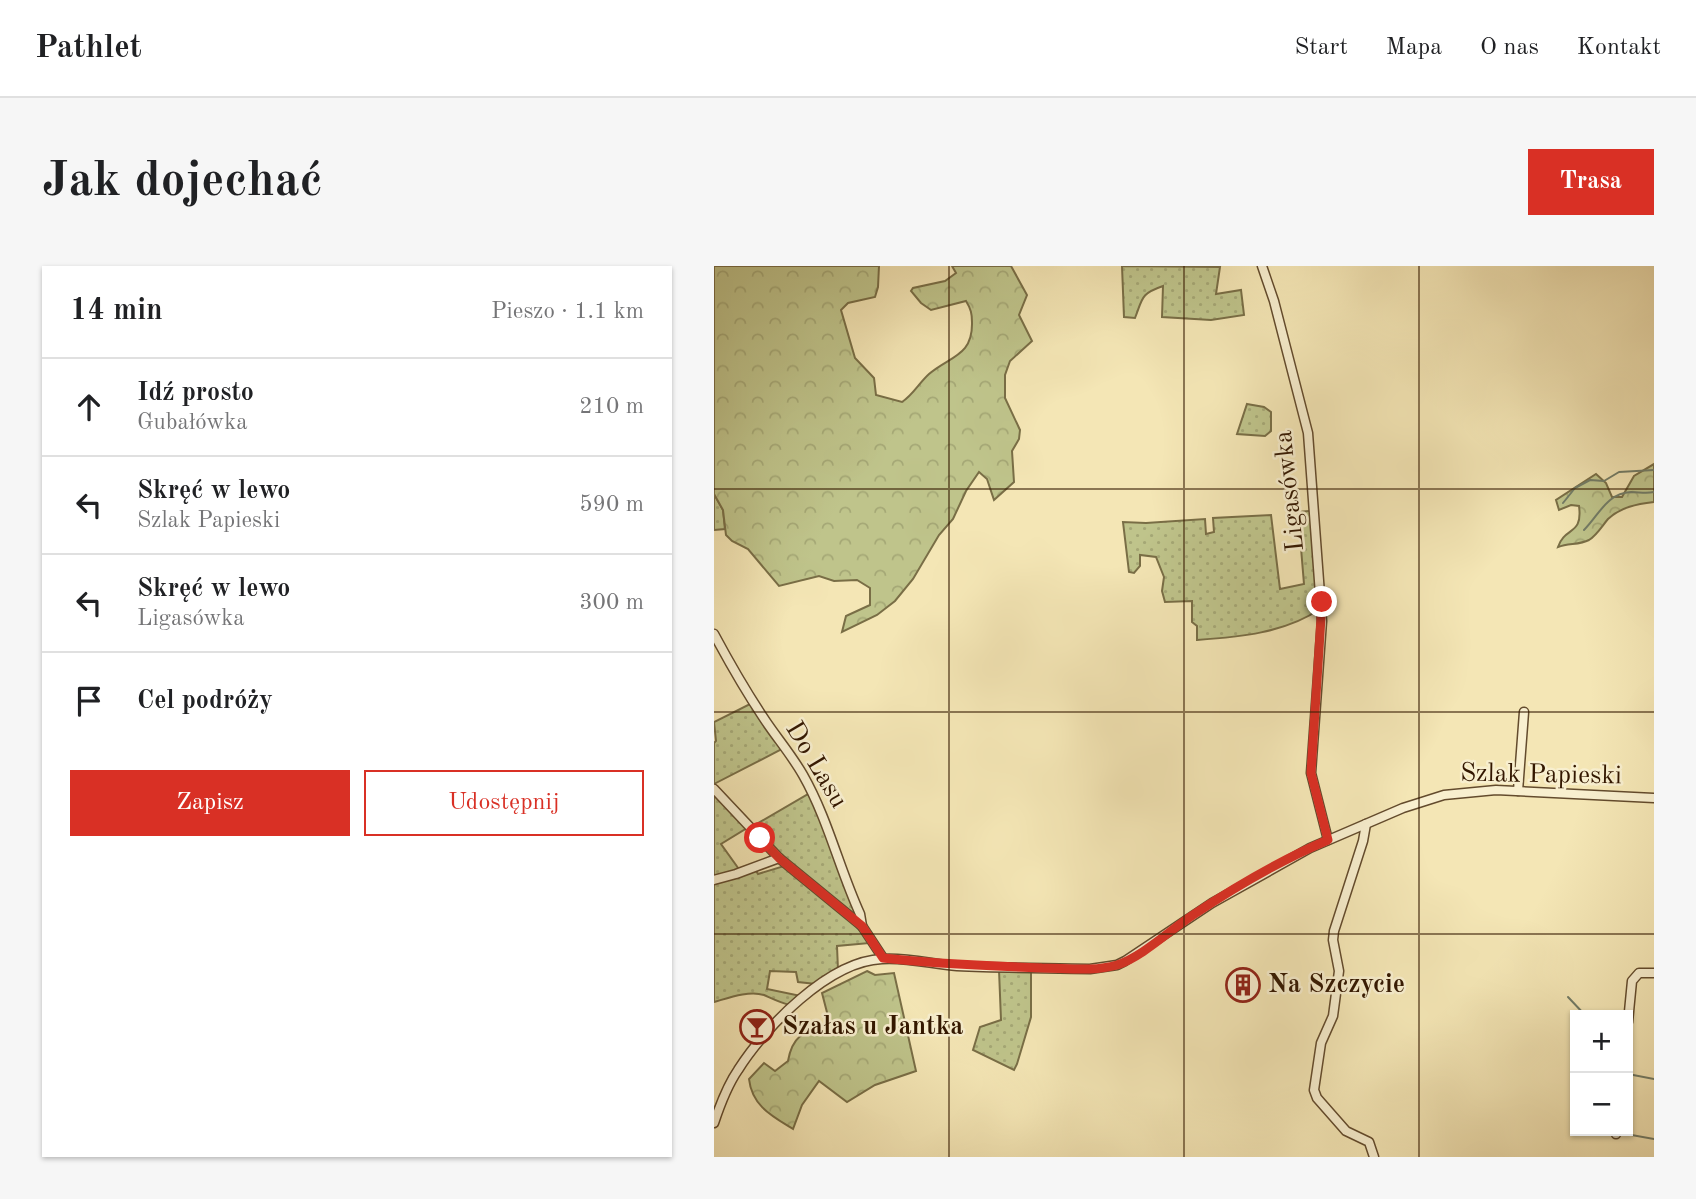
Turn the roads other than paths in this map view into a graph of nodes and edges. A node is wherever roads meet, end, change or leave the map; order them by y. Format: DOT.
graph roads {
  1 [pos="1262,266"];
  2 [pos="714,634"];
  3 [pos="1524,712"];
  4 [pos="714,789"];
  5 [pos="1518,791"];
  6 [pos="1654,798"];
  7 [pos="1366,824"];
  8 [pos="1328,840"];
  9 [pos="779,858"];
  10 [pos="714,880"];
  11 [pos="862,926"];
  12 [pos="883,958"];
  13 [pos="1654,973"];
  14 [pos="1629,1010"];
  15 [pos="714,1123"];
  16 [pos="1374,1157"];
  1 -- 8 [label="street, Ligasówka"];
  2 -- 11 [label="street, Do Lasu"];
  3 -- 5 [label="street"];
  4 -- 9 [label="street"];
  5 -- 6 [label="street, Szlak Papieski"];
  5 -- 7 [label="street, Szlak Papieski"];
  7 -- 8 [label="street, Szlak Papieski"];
  7 -- 16 [label="street"];
  8 -- 12 [label="street, Szlak Papieski"];
  9 -- 10 [label="street"];
  9 -- 11 [label="street"];
  11 -- 12 [label="street"];
  12 -- 15 [label="street"];
  13 -- 14 [label="street"];
}
